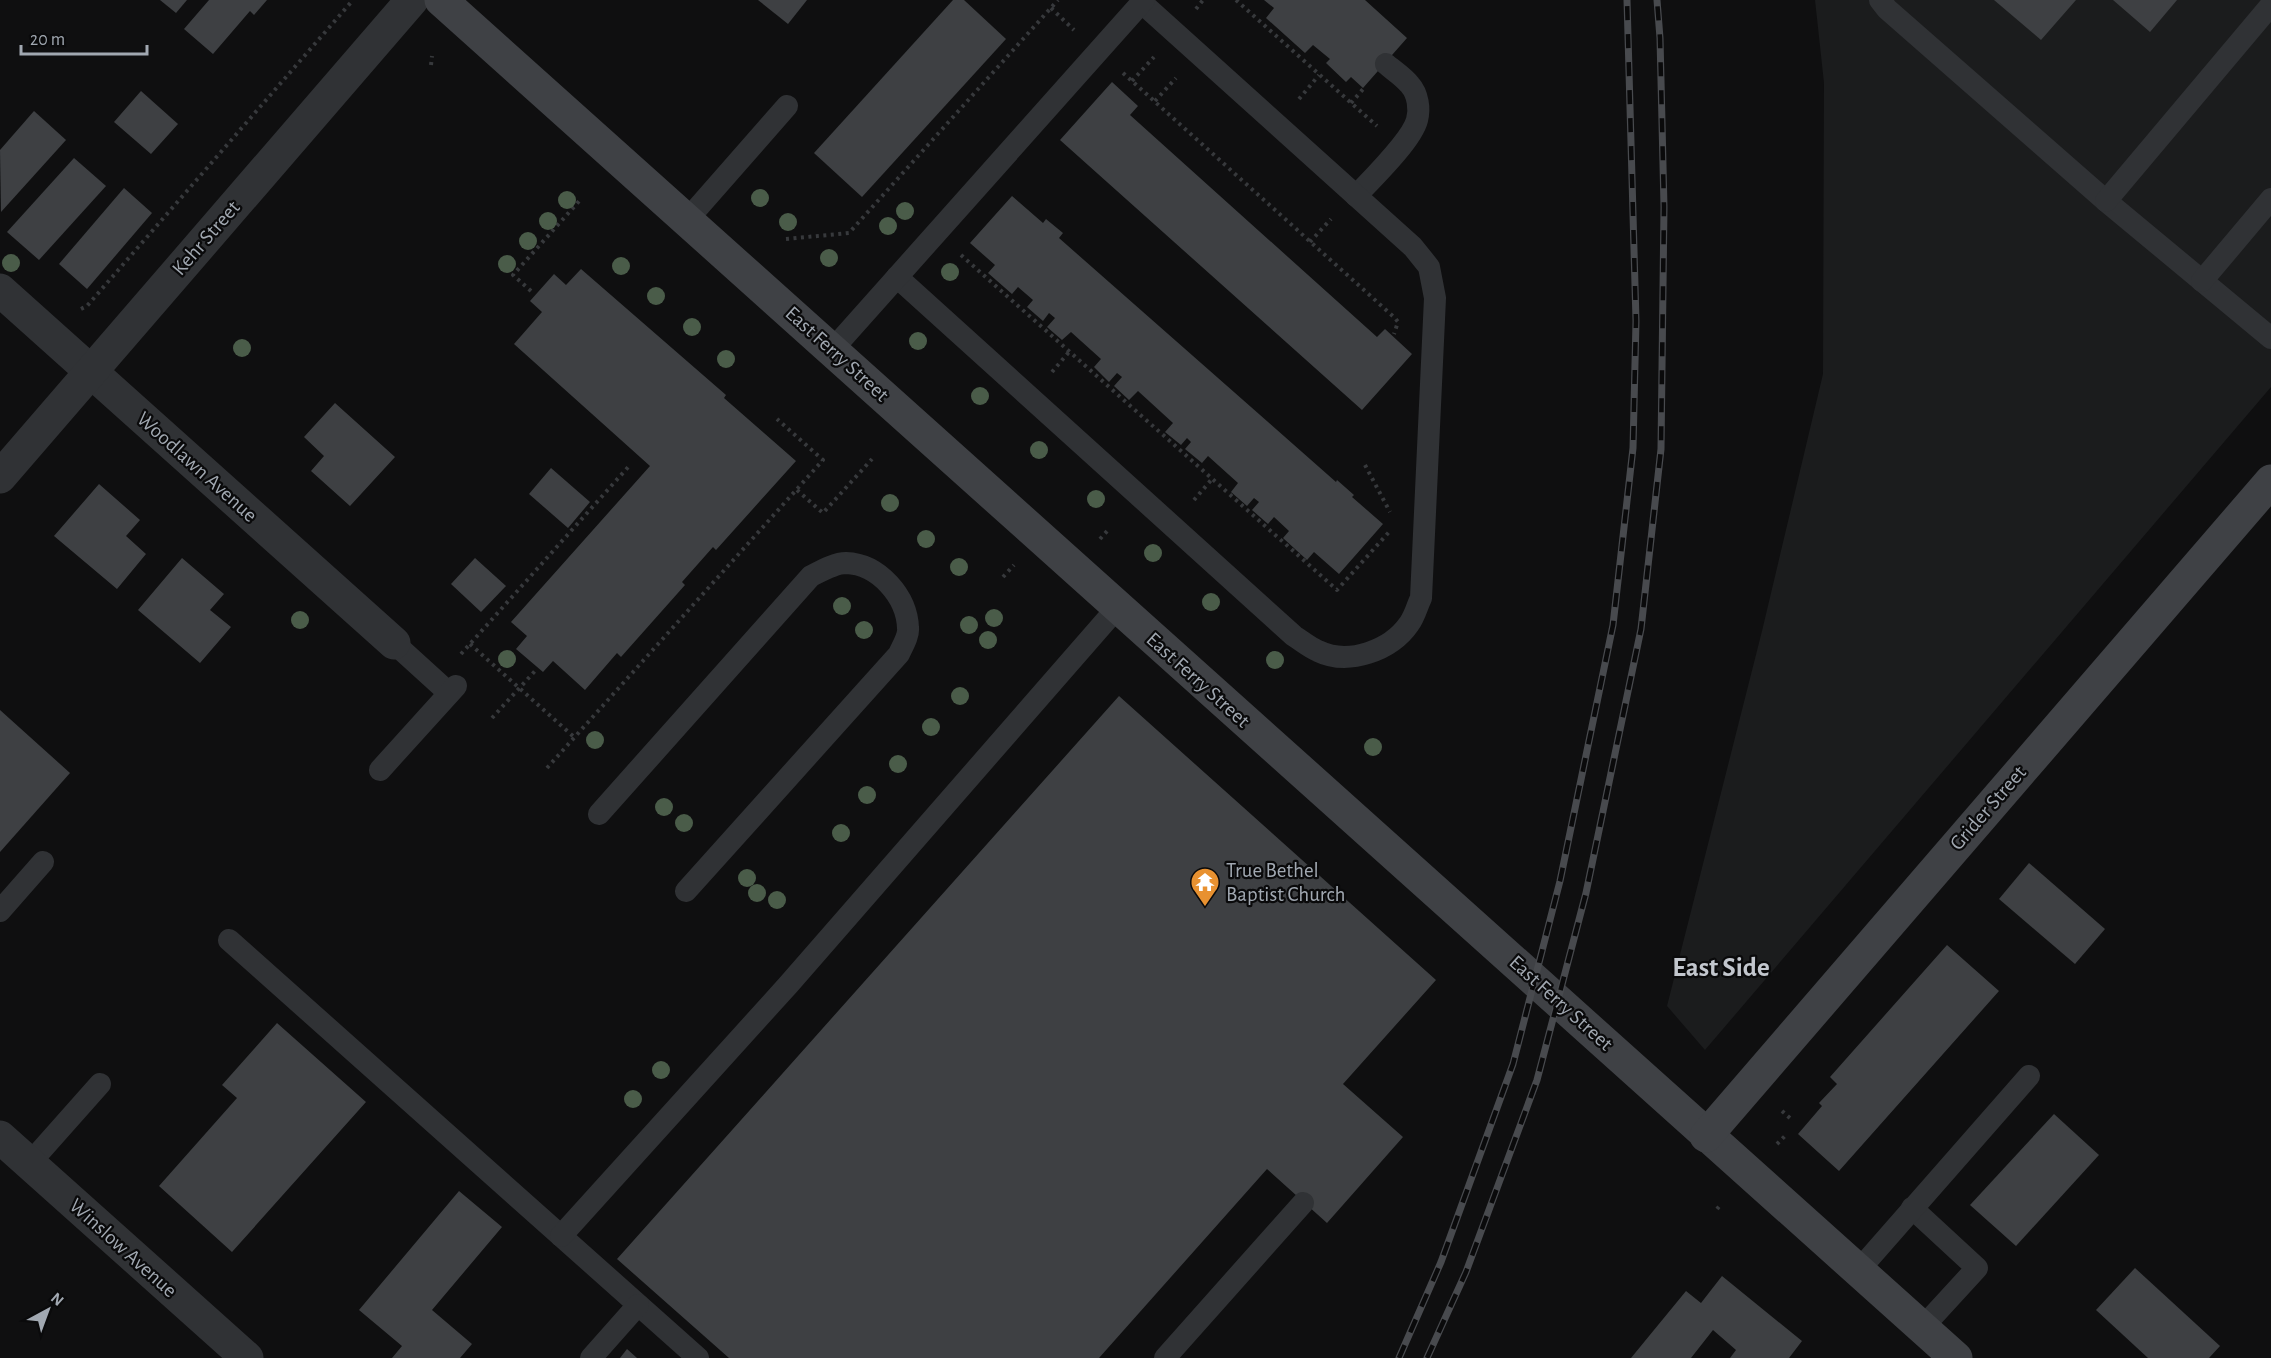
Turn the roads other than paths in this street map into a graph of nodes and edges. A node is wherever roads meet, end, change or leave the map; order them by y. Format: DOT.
graph roads {
  1 [pos="412,0"];
  2 [pos="441,0"];
  3 [pos="1880,0"];
  4 [pos="1142,1"];
  5 [pos="2271,5"];
  6 [pos="1386,64"];
  7 [pos="787,106"];
  8 [pos="1356,196"];
  9 [pos="2271,199"];
  10 [pos="2106,201"];
  11 [pos="687,220"];
  12 [pos="897,278"];
  13 [pos="2202,281"];
  14 [pos="0,290"];
  15 [pos="2271,338"];
  16 [pos="832,350"];
  17 [pos="91,371"];
  18 [pos="0,477"];
  19 [pos="2271,481"];
  20 [pos="1117,608"];
  21 [pos="394,643"];
  22 [pos="380,770"];
  23 [pos="599,814"];
  24 [pos="43,862"];
  25 [pos="686,891"];
  26 [pos="0,911"];
  27 [pos="229,940"];
  28 [pos="2030,1077"];
  29 [pos="100,1084"];
  30 [pos="1706,1136"];
  31 [pos="0,1137"];
  32 [pos="29,1164"];
  33 [pos="1303,1203"];
  34 [pos="1912,1208"];
  35 [pos="561,1236"];
  36 [pos="1858,1271"];
  37 [pos="638,1305"];
  38 [pos="1922,1328"];
  39 [pos="247,1358"];
  40 [pos="591,1358"];
  41 [pos="698,1358"];
  42 [pos="1165,1358"];
  43 [pos="1956,1358"];
  1 -- 17 [label="street, Kehr Street"];
  2 -- 11 [label="street, East Ferry Street"];
  3 -- 10 [label="lane"];
  4 -- 8 [label="lane"];
  4 -- 12 [label="lane"];
  5 -- 10 [label="lane"];
  6 -- 8 [label="lane"];
  7 -- 11 [label="lane"];
  8 -- 12 [label="lane"];
  9 -- 13 [label="lane"];
  10 -- 13 [label="lane"];
  11 -- 16 [label="street, East Ferry Street"];
  12 -- 16 [label="lane"];
  13 -- 15 [label="lane"];
  14 -- 17 [label="street, Woodlawn Avenue"];
  16 -- 20 [label="street, East Ferry Street"];
  17 -- 18 [label="street, Kehr Street"];
  17 -- 21 [label="street, Woodlawn Avenue"];
  19 -- 30 [label="street, Grider Street"];
  20 -- 30 [label="street, East Ferry Street"];
  20 -- 35 [label="lane"];
  21 -- 22 [label="lane"];
  23 -- 25 [label="lane"];
  24 -- 26 [label="lane"];
  27 -- 35 [label="lane"];
  28 -- 34 [label="lane"];
  29 -- 32 [label="lane"];
  30 -- 36 [label="street, East Ferry Street"];
  31 -- 32 [label="street, Winslow Avenue"];
  32 -- 39 [label="street, Winslow Avenue"];
  33 -- 42 [label="lane"];
  34 -- 36 [label="lane"];
  34 -- 38 [label="lane"];
  35 -- 37 [label="lane"];
  36 -- 38 [label="street, East Ferry Street"];
  37 -- 40 [label="lane"];
  37 -- 41 [label="lane"];
  38 -- 43 [label="street, East Ferry Street"];
}
